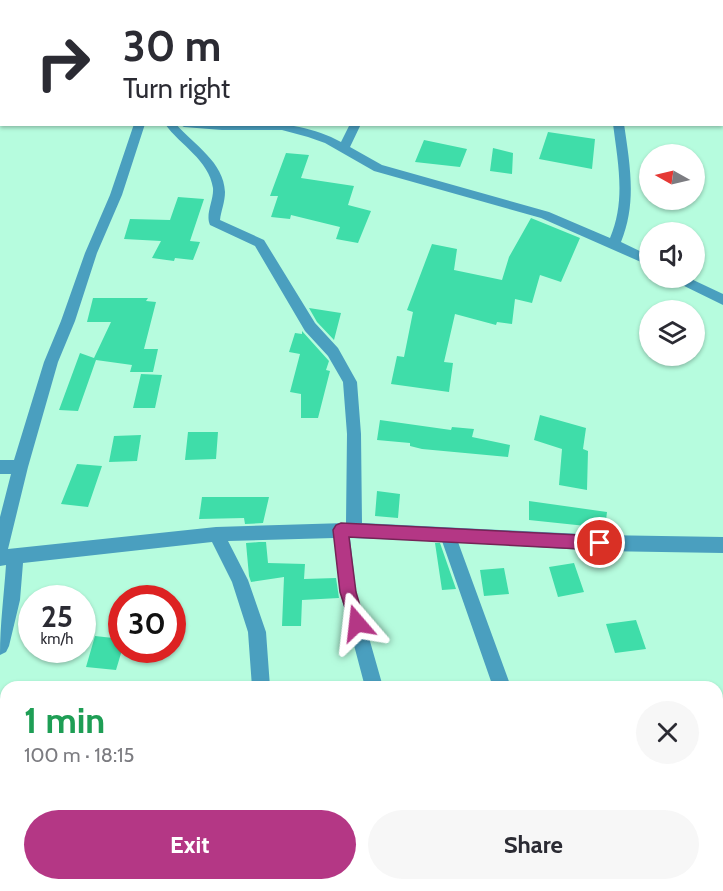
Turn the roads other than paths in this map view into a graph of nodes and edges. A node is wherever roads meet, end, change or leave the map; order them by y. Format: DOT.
graph roads {
  1 [pos="139,126"];
  2 [pos="172,126"];
  3 [pos="209,126"];
  4 [pos="355,126"];
  5 [pos="618,126"];
  6 [pos="343,149"];
  7 [pos="614,244"];
  8 [pos="639,256"];
  9 [pos="699,288"];
  10 [pos="723,300"];
  11 [pos="0,467"];
  12 [pos="20,467"];
  13 [pos="347,530"];
  14 [pos="216,534"];
  15 [pos="447,534"];
  16 [pos="723,546"];
  17 [pos="5,555"];
  18 [pos="0,646"];
  19 [pos="261,681"];
  20 [pos="372,681"];
  21 [pos="500,681"];
  1 -- 12 [label="street"];
  2 -- 13 [label="street"];
  3 -- 6 [label="street"];
  4 -- 6 [label="street"];
  5 -- 7 [label="street"];
  6 -- 7 [label="street"];
  7 -- 8 [label="street"];
  9 -- 10 [label="street"];
  11 -- 12 [label="street"];
  12 -- 17 [label="street"];
  13 -- 14 [label="street"];
  13 -- 15 [label="street"];
  13 -- 20 [label="street"];
  14 -- 17 [label="street"];
  14 -- 19 [label="street"];
  15 -- 16 [label="street"];
  15 -- 21 [label="street"];
  17 -- 18 [label="street"];
}
